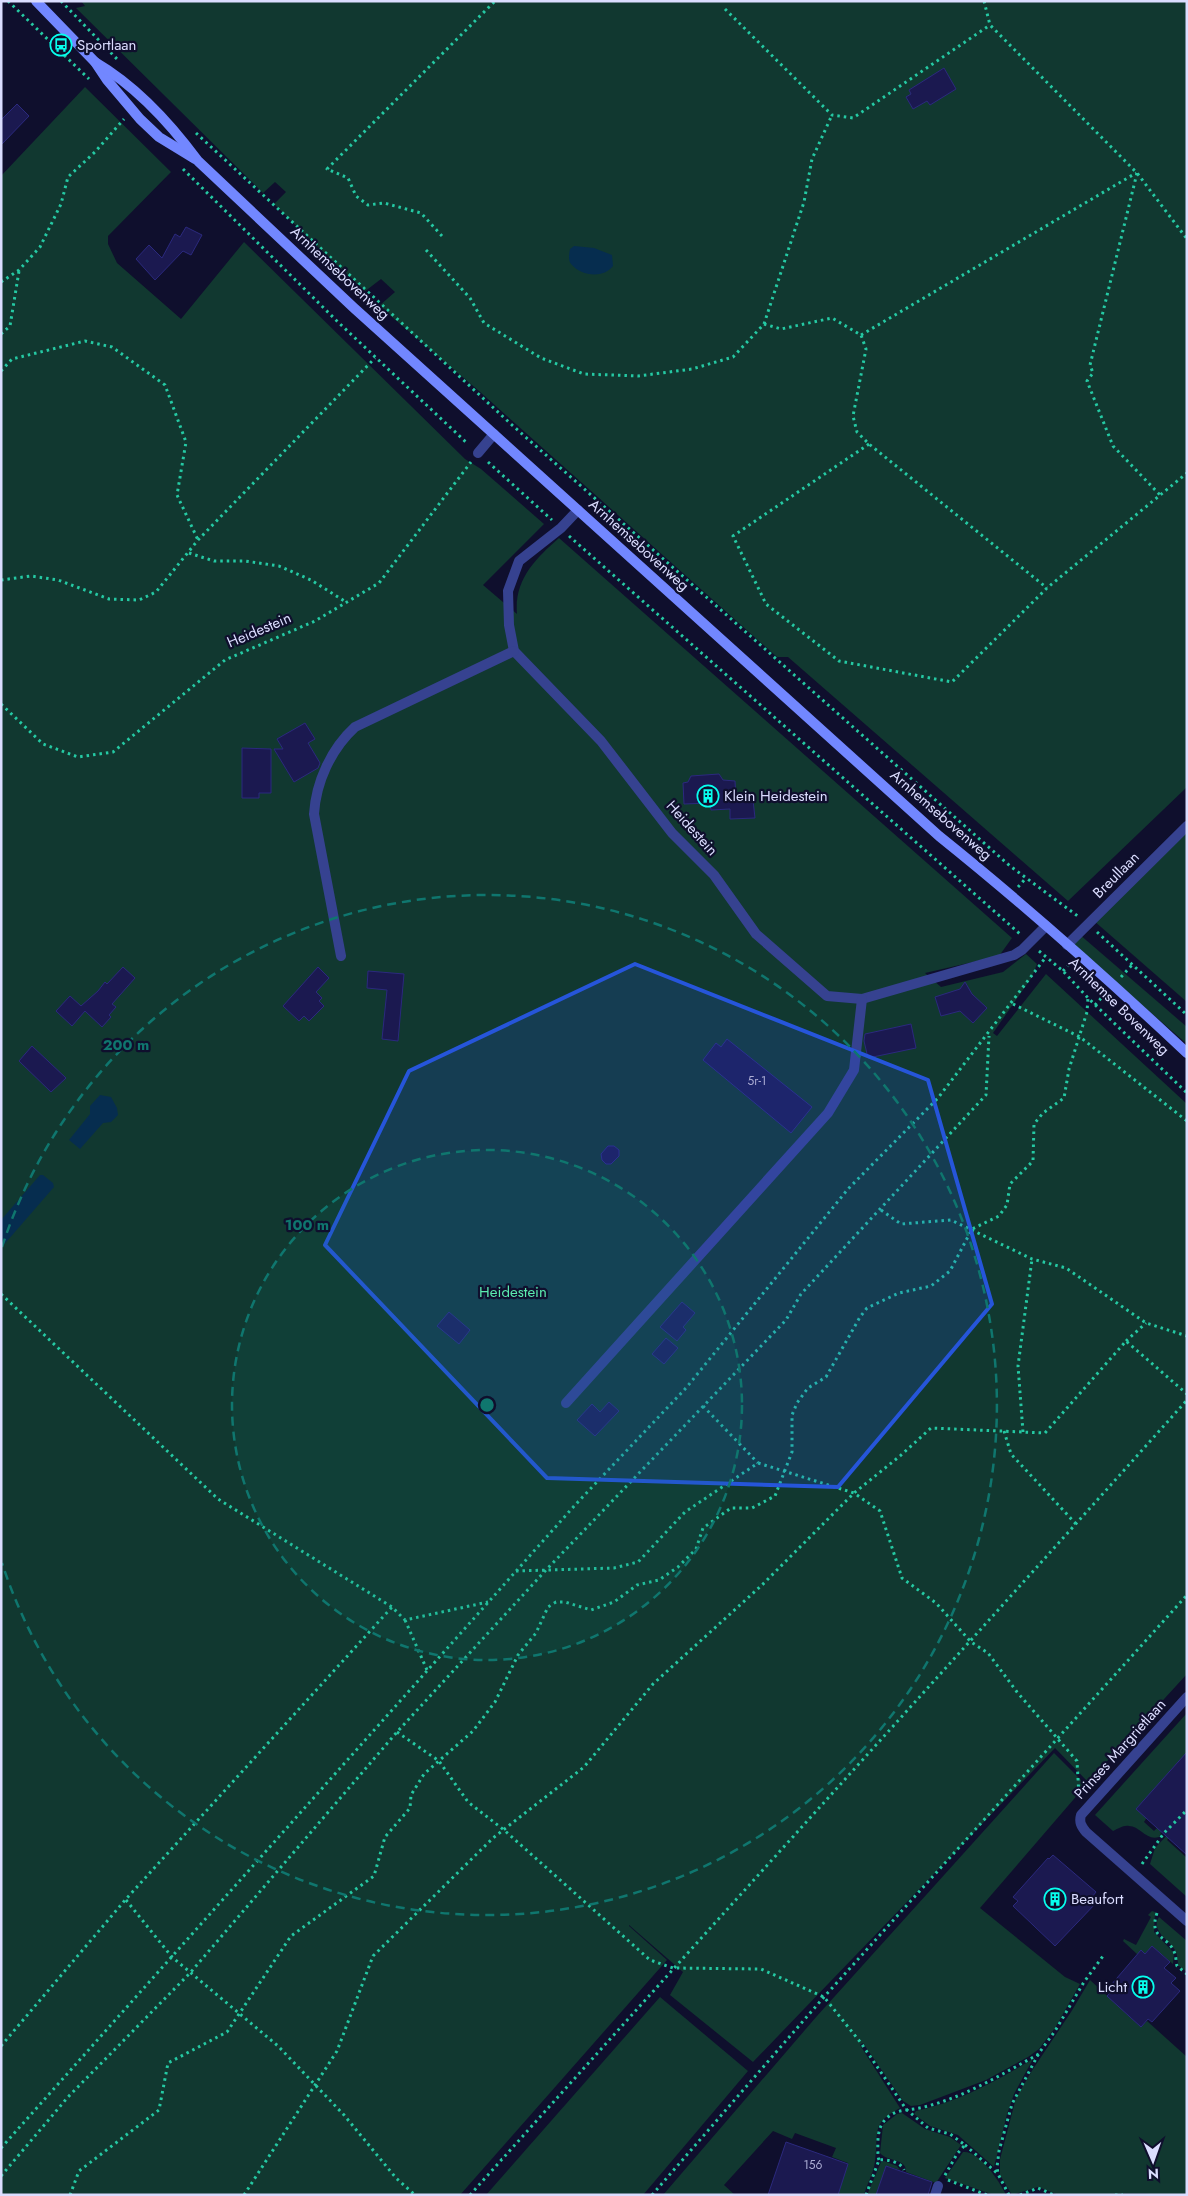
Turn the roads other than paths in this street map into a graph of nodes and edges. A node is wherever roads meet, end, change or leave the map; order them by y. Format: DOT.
graph roads {
  1 [pos="36,1"];
  2 [pos="95,62"];
  3 [pos="198,161"];
  4 [pos="494,434"];
  5 [pos="478,453"];
  6 [pos="578,510"];
  7 [pos="514,651"];
  8 [pos="1187,826"];
  9 [pos="1046,926"];
  10 [pos="1067,945"];
  11 [pos="342,956"];
  12 [pos="862,999"];
  13 [pos="1187,1053"];
  14 [pos="566,1403"];
  15 [pos="1187,1697"];
  16 [pos="1187,1921"];
  1 -- 2 [label="main road, Arnhemsebovenweg"];
  2 -- 3 [label="main road, Arnhemsebovenweg"];
  2 -- 3 [label="main road, Arnhemsebovenweg"];
  3 -- 4 [label="main road, Arnhemsebovenweg"];
  4 -- 5 [label="street"];
  4 -- 6 [label="main road, Arnhemsebovenweg"];
  6 -- 7 [label="street"];
  6 -- 9 [label="main road, Arnhemsebovenweg"];
  7 -- 11 [label="street"];
  7 -- 12 [label="street, Heidestein"];
  8 -- 10 [label="street, Breullaan"];
  9 -- 10 [label="main road, Arnhemsebovenweg"];
  9 -- 12 [label="street, Heidestein"];
  10 -- 13 [label="main road, Arnhemse Bovenweg"];
  12 -- 14 [label="street"];
  15 -- 16 [label="street, Prinses Margrietlaan"];
}
